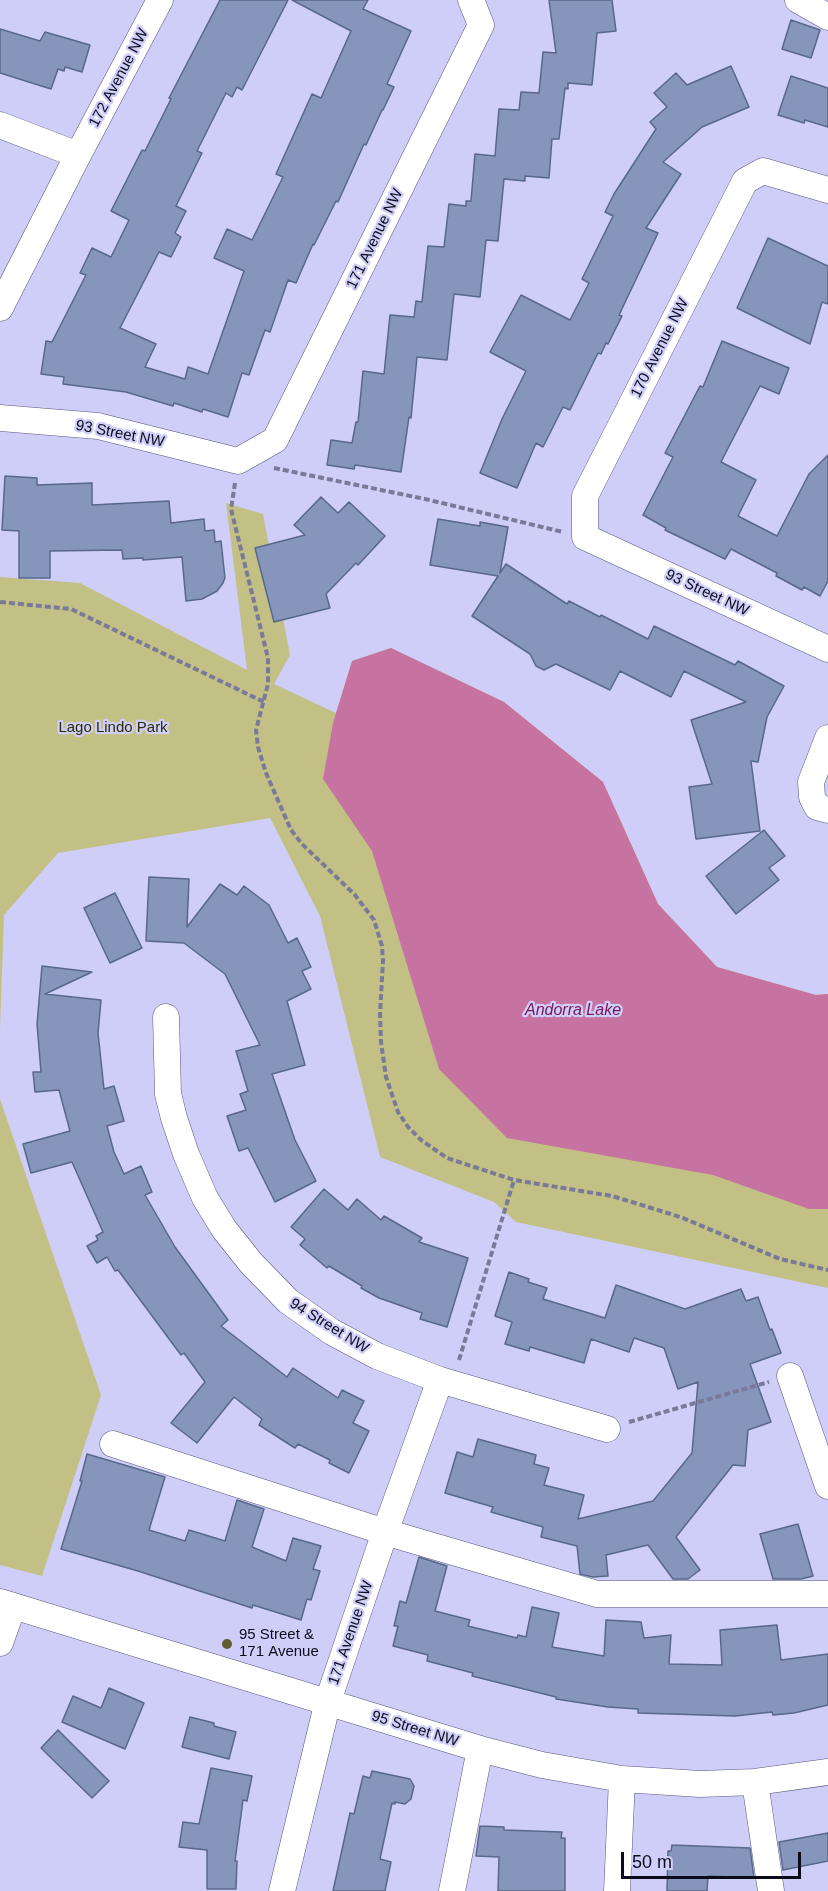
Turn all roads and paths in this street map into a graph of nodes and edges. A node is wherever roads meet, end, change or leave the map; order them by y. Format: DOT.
graph roads {
  1 [pos="160,0"];
  2 [pos="471,0"];
  3 [pos="798,0"];
  4 [pos="828,17"];
  5 [pos="0,125"];
  6 [pos="78,155"];
  7 [pos="828,190"];
  8 [pos="0,308"];
  9 [pos="0,418"];
  10 [pos="238,461"];
  11 [pos="585,537"];
  12 [pos="0,602"];
  13 [pos="828,649"];
  14 [pos="264,702"];
  15 [pos="828,738"];
  16 [pos="828,810"];
  17 [pos="166,1017"];
  18 [pos="514,1180"];
  19 [pos="828,1270"];
  20 [pos="790,1376"];
  21 [pos="440,1380"];
  22 [pos="607,1429"];
  23 [pos="113,1444"];
  24 [pos="828,1486"];
  25 [pos="385,1532"];
  26 [pos="828,1594"];
  27 [pos="6,1604"];
  28 [pos="0,1644"];
  29 [pos="328,1701"];
  30 [pos="480,1749"];
  31 [pos="828,1772"];
  32 [pos="622,1779"];
  33 [pos="755,1782"];
  34 [pos="282,1891"];
  35 [pos="452,1891"];
  36 [pos="617,1891"];
  37 [pos="771,1891"];
  1 -- 6 [label="street, 172 Avenue NW"];
  2 -- 10 [label="street, 171 Avenue NW"];
  3 -- 4 [label="street"];
  5 -- 6 [label="street"];
  6 -- 8 [label="street, 172 Avenue NW"];
  7 -- 11 [label="street, 170 Avenue NW"];
  9 -- 10 [label="street, 93 Street NW"];
  10 -- 11 [label="path"];
  10 -- 14 [label="path"];
  11 -- 13 [label="street, 93 Street NW"];
  12 -- 14 [label="path"];
  14 -- 18 [label="path"];
  15 -- 16 [label="street"];
  17 -- 21 [label="street, 94 Street NW"];
  18 -- 19 [label="path"];
  18 -- 21 [label="path"];
  20 -- 22 [label="path"];
  20 -- 24 [label="street"];
  21 -- 22 [label="street, 94 Street NW"];
  21 -- 25 [label="street, 171 Avenue NW"];
  23 -- 25 [label="street"];
  25 -- 26 [label="street"];
  25 -- 29 [label="street, 171 Avenue NW"];
  27 -- 28 [label="street, 95 Street NW"];
  27 -- 29 [label="street, 95 Street NW"];
  29 -- 30 [label="street, 95 Street NW"];
  29 -- 34 [label="street, 171 Avenue NW"];
  30 -- 32 [label="street, 95 Street NW"];
  30 -- 35 [label="street"];
  31 -- 33 [label="street, 95 Street NW"];
  32 -- 33 [label="street, 95 Street NW"];
  32 -- 36 [label="street"];
  33 -- 37 [label="street"];
}
